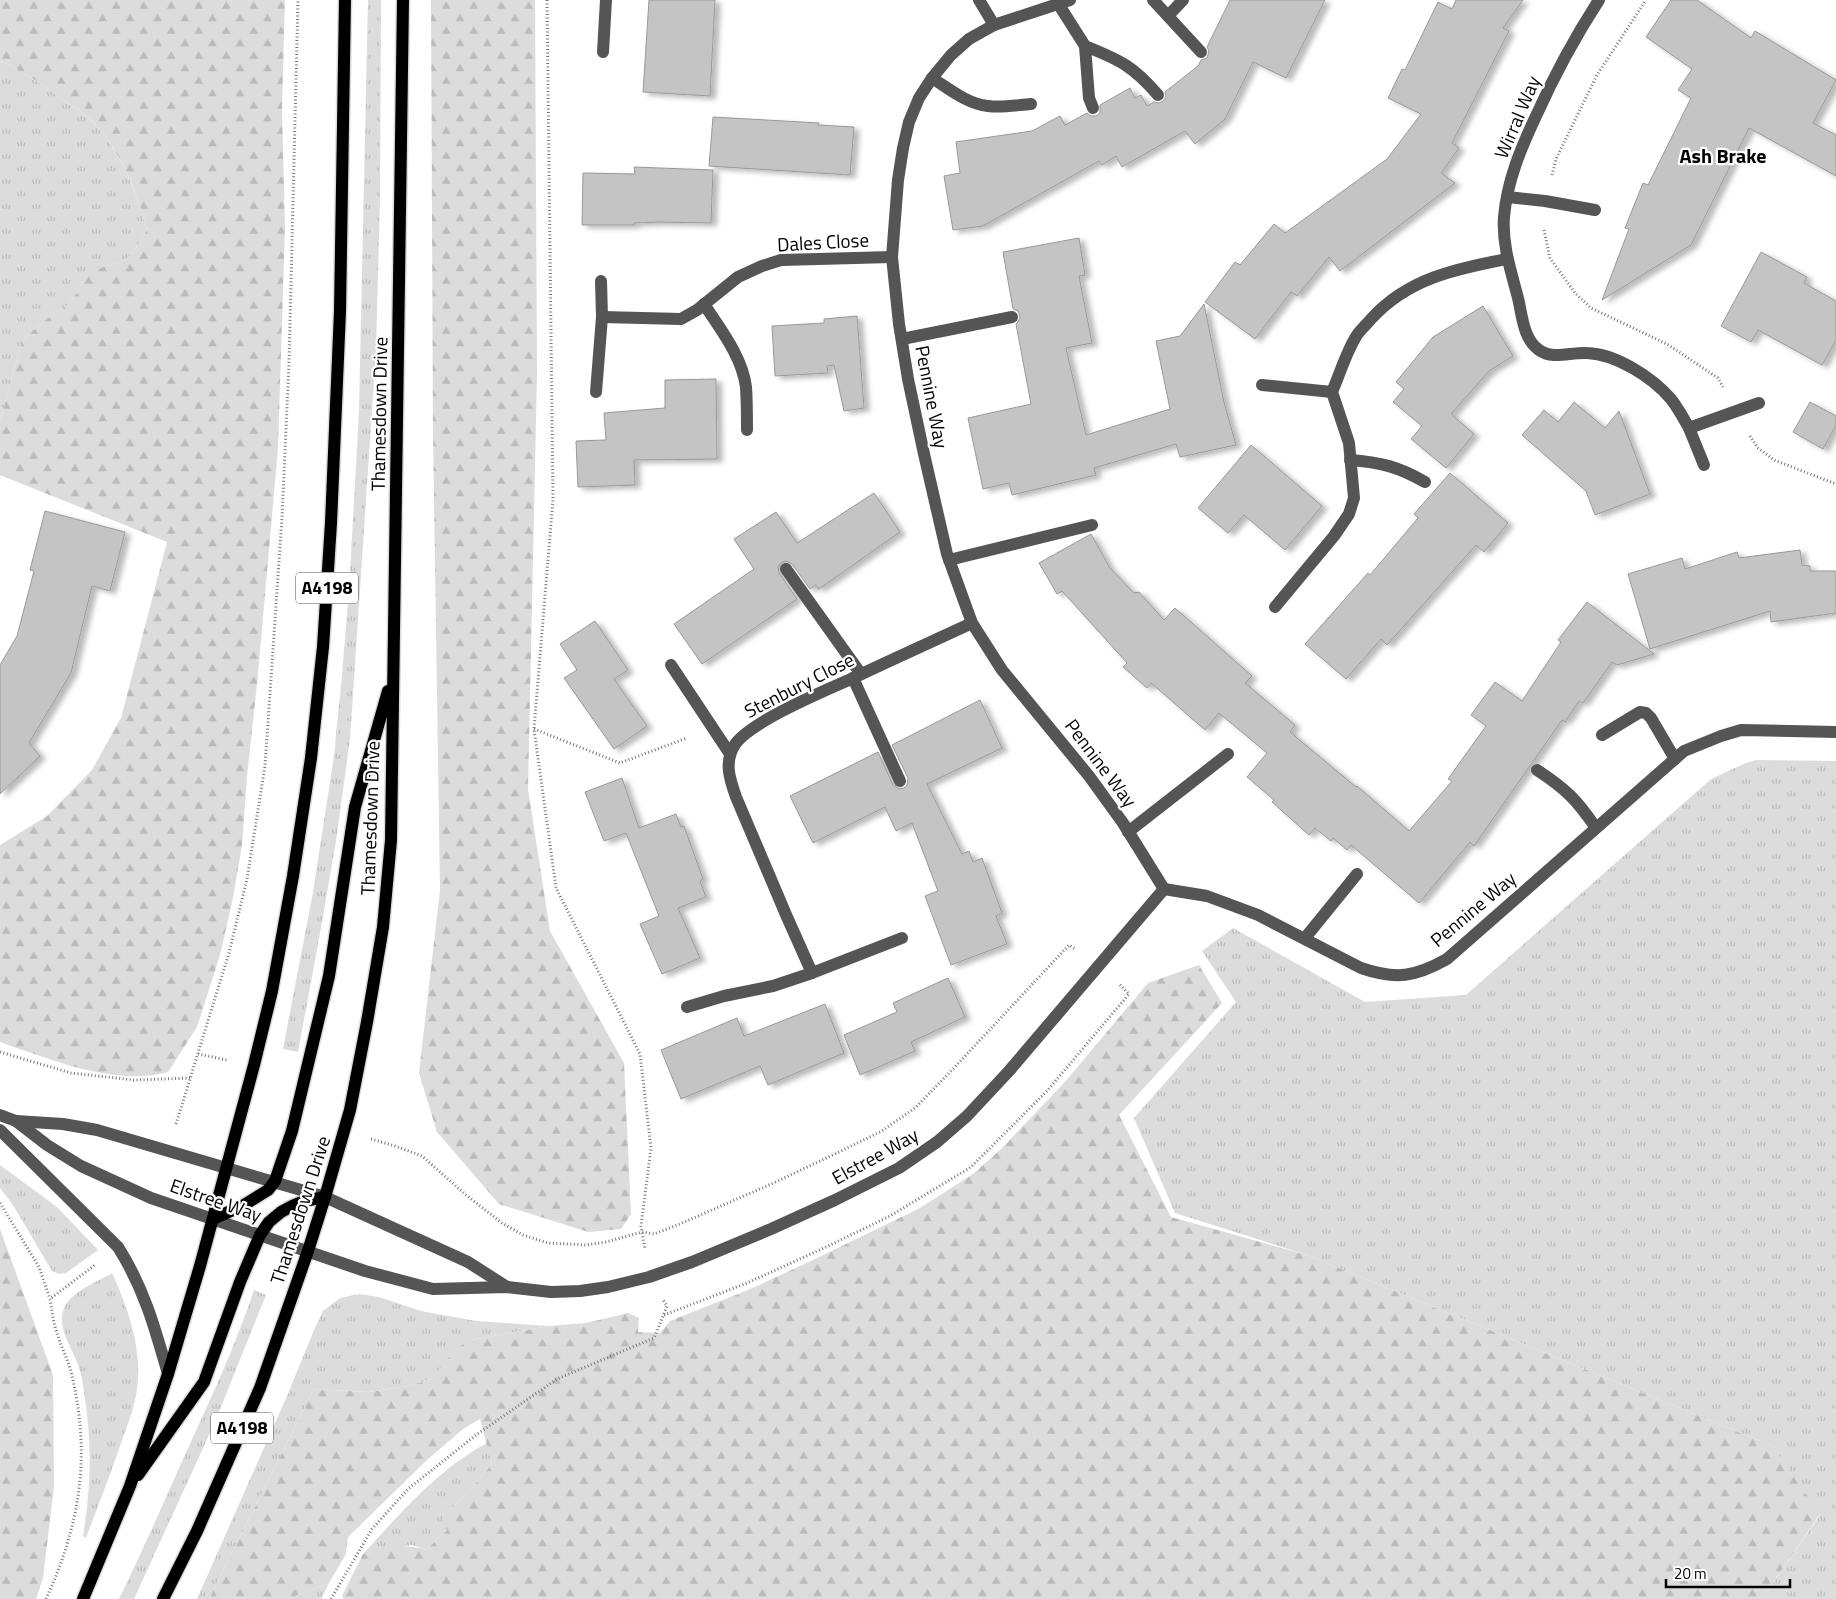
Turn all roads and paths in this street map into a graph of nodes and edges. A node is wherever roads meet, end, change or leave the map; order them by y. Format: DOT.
graph roads {
  1 [pos="298,0"];
  2 [pos="345,0"];
  3 [pos="404,0"];
  4 [pos="547,0"];
  5 [pos="606,0"];
  6 [pos="979,0"];
  7 [pos="1153,0"];
  8 [pos="1183,0"];
  9 [pos="1599,0"];
  10 [pos="1646,0"];
  11 [pos="1065,2"];
  12 [pos="1168,16"];
  13 [pos="994,26"];
  14 [pos="1084,46"];
  15 [pos="603,52"];
  16 [pos="1201,52"];
  17 [pos="932,78"];
  18 [pos="1158,95"];
  19 [pos="1031,104"];
  20 [pos="1094,108"];
  21 [pos="1508,196"];
  22 [pos="1545,201"];
  23 [pos="1594,210"];
  24 [pos="892,257"];
  25 [pos="1507,259"];
  26 [pos="601,282"];
  27 [pos="704,304"];
  28 [pos="602,317"];
  29 [pos="1012,317"];
  30 [pos="902,339"];
  31 [pos="1262,385"];
  32 [pos="596,392"];
  33 [pos="1332,392"];
  34 [pos="1759,403"];
  35 [pos="1737,412"];
  36 [pos="1690,428"];
  37 [pos="747,430"];
  38 [pos="1350,460"];
  39 [pos="1704,465"];
  40 [pos="1425,482"];
  41 [pos="1836,484"];
  42 [pos="1092,525"];
  43 [pos="949,560"];
  44 [pos="786,569"];
  45 [pos="1275,607"];
  46 [pos="972,623"];
  47 [pos="671,665"];
  48 [pos="393,673"];
  49 [pos="857,676"];
  50 [pos="534,729"];
  51 [pos="1836,732"];
  52 [pos="1602,735"];
  53 [pos="730,754"];
  54 [pos="1228,754"];
  55 [pos="1675,759"];
  56 [pos="1537,770"];
  57 [pos="900,781"];
  58 [pos="1596,828"];
  59 [pos="1128,832"];
  60 [pos="1357,874"];
  61 [pos="1164,890"];
  62 [pos="902,938"];
  63 [pos="1305,938"];
  64 [pos="812,974"];
  65 [pos="687,1007"];
  66 [pos="0,1052"];
  67 [pos="198,1054"];
  68 [pos="254,1065"];
  69 [pos="191,1078"];
  70 [pos="0,1115"];
  71 [pos="16,1121"];
  72 [pos="0,1130"];
  73 [pos="345,1132"];
  74 [pos="168,1151"];
  75 [pos="226,1167"];
  76 [pos="275,1181"];
  77 [pos="325,1197"];
  78 [pos="0,1203"];
  79 [pos="213,1219"];
  80 [pos="642,1232"];
  81 [pos="260,1235"];
  82 [pos="118,1248"];
  83 [pos="308,1251"];
  84 [pos="649,1277"];
  85 [pos="507,1287"];
  86 [pos="50,1299"];
  87 [pos="168,1374"];
  88 [pos="130,1486"];
  89 [pos="46,1599"];
  90 [pos="83,1599"];
  91 [pos="163,1599"];
  92 [pos="331,1599"];
  1 -- 67 [label="path"];
  2 -- 68 [label="main road, A4198"];
  3 -- 48 [label="main road, Thamesdown Drive / A4198"];
  4 -- 50 [label="path"];
  5 -- 15 [label="street"];
  6 -- 13 [label="street"];
  7 -- 12 [label="street"];
  8 -- 12 [label="street"];
  9 -- 21 [label="street, Wirral Way"];
  10 -- 22 [label="path"];
  11 -- 13 [label="street, Pennine Way"];
  11 -- 14 [label="street"];
  12 -- 16 [label="street"];
  13 -- 17 [label="street, Pennine Way"];
  14 -- 18 [label="street"];
  14 -- 20 [label="street"];
  17 -- 19 [label="street"];
  17 -- 24 [label="street, Pennine Way"];
  21 -- 22 [label="street"];
  21 -- 25 [label="street, Wirral Way"];
  22 -- 23 [label="street"];
  22 -- 35 [label="path"];
  24 -- 27 [label="street, Dales Close"];
  24 -- 30 [label="street, Pennine Way"];
  25 -- 33 [label="street"];
  25 -- 36 [label="street, Wirral Way"];
  26 -- 28 [label="street"];
  27 -- 28 [label="street, Dales Close"];
  27 -- 37 [label="street"];
  28 -- 32 [label="street"];
  29 -- 30 [label="street"];
  30 -- 43 [label="street, Pennine Way"];
  31 -- 33 [label="street"];
  33 -- 38 [label="street"];
  34 -- 35 [label="street"];
  35 -- 36 [label="street"];
  35 -- 41 [label="path"];
  36 -- 39 [label="street, Wirral Way"];
  38 -- 40 [label="street"];
  38 -- 45 [label="street"];
  42 -- 43 [label="street"];
  43 -- 46 [label="street, Pennine Way"];
  44 -- 49 [label="street"];
  46 -- 49 [label="street, Stenbury Close"];
  46 -- 59 [label="street, Pennine Way"];
  47 -- 53 [label="street"];
  48 -- 73 [label="main road, Thamesdown Drive / A4198"];
  48 -- 76 [label="main road"];
  49 -- 53 [label="street, Stenbury Close"];
  49 -- 57 [label="street"];
  50 -- 53 [label="path"];
  50 -- 80 [label="path"];
  51 -- 55 [label="street, Pennine Way"];
  52 -- 55 [label="street"];
  53 -- 64 [label="street"];
  54 -- 59 [label="street"];
  55 -- 58 [label="street, Pennine Way"];
  56 -- 58 [label="street"];
  58 -- 63 [label="street, Pennine Way"];
  59 -- 61 [label="street, Pennine Way"];
  60 -- 63 [label="street"];
  61 -- 63 [label="street, Pennine Way"];
  61 -- 84 [label="street, Elstree Way"];
  62 -- 64 [label="street"];
  64 -- 65 [label="street"];
  66 -- 69 [label="path"];
  67 -- 68 [label="path"];
  67 -- 69 [label="path"];
  68 -- 75 [label="main road, A4198"];
  69 -- 74 [label="path"];
  70 -- 71 [label="street, Elstree Way"];
  71 -- 74 [label="street, Elstree Way"];
  71 -- 79 [label="street, Elstree Way"];
  72 -- 82 [label="street"];
  73 -- 77 [label="main road, Thamesdown Drive / A4198"];
  73 -- 80 [label="path"];
  74 -- 75 [label="street, Elstree Way"];
  75 -- 76 [label="street, Elstree Way"];
  75 -- 79 [label="main road, A4198"];
  76 -- 77 [label="street, Elstree Way"];
  76 -- 79 [label="main road"];
  77 -- 81 [label="main road"];
  77 -- 83 [label="main road, Thamesdown Drive / A4198"];
  77 -- 85 [label="street, Elstree Way"];
  78 -- 86 [label="path"];
  79 -- 81 [label="street, Elstree Way"];
  79 -- 87 [label="main road, A4198"];
  80 -- 84 [label="path"];
  81 -- 83 [label="street, Elstree Way"];
  81 -- 88 [label="main road"];
  82 -- 86 [label="path"];
  82 -- 87 [label="street"];
  83 -- 85 [label="street, Elstree Way"];
  83 -- 91 [label="main road, Thamesdown Drive / A4198"];
  84 -- 85 [label="street, Elstree Way"];
  84 -- 92 [label="path"];
  86 -- 89 [label="path"];
  87 -- 88 [label="main road, A4198"];
  88 -- 90 [label="main road, A4198"];
}
